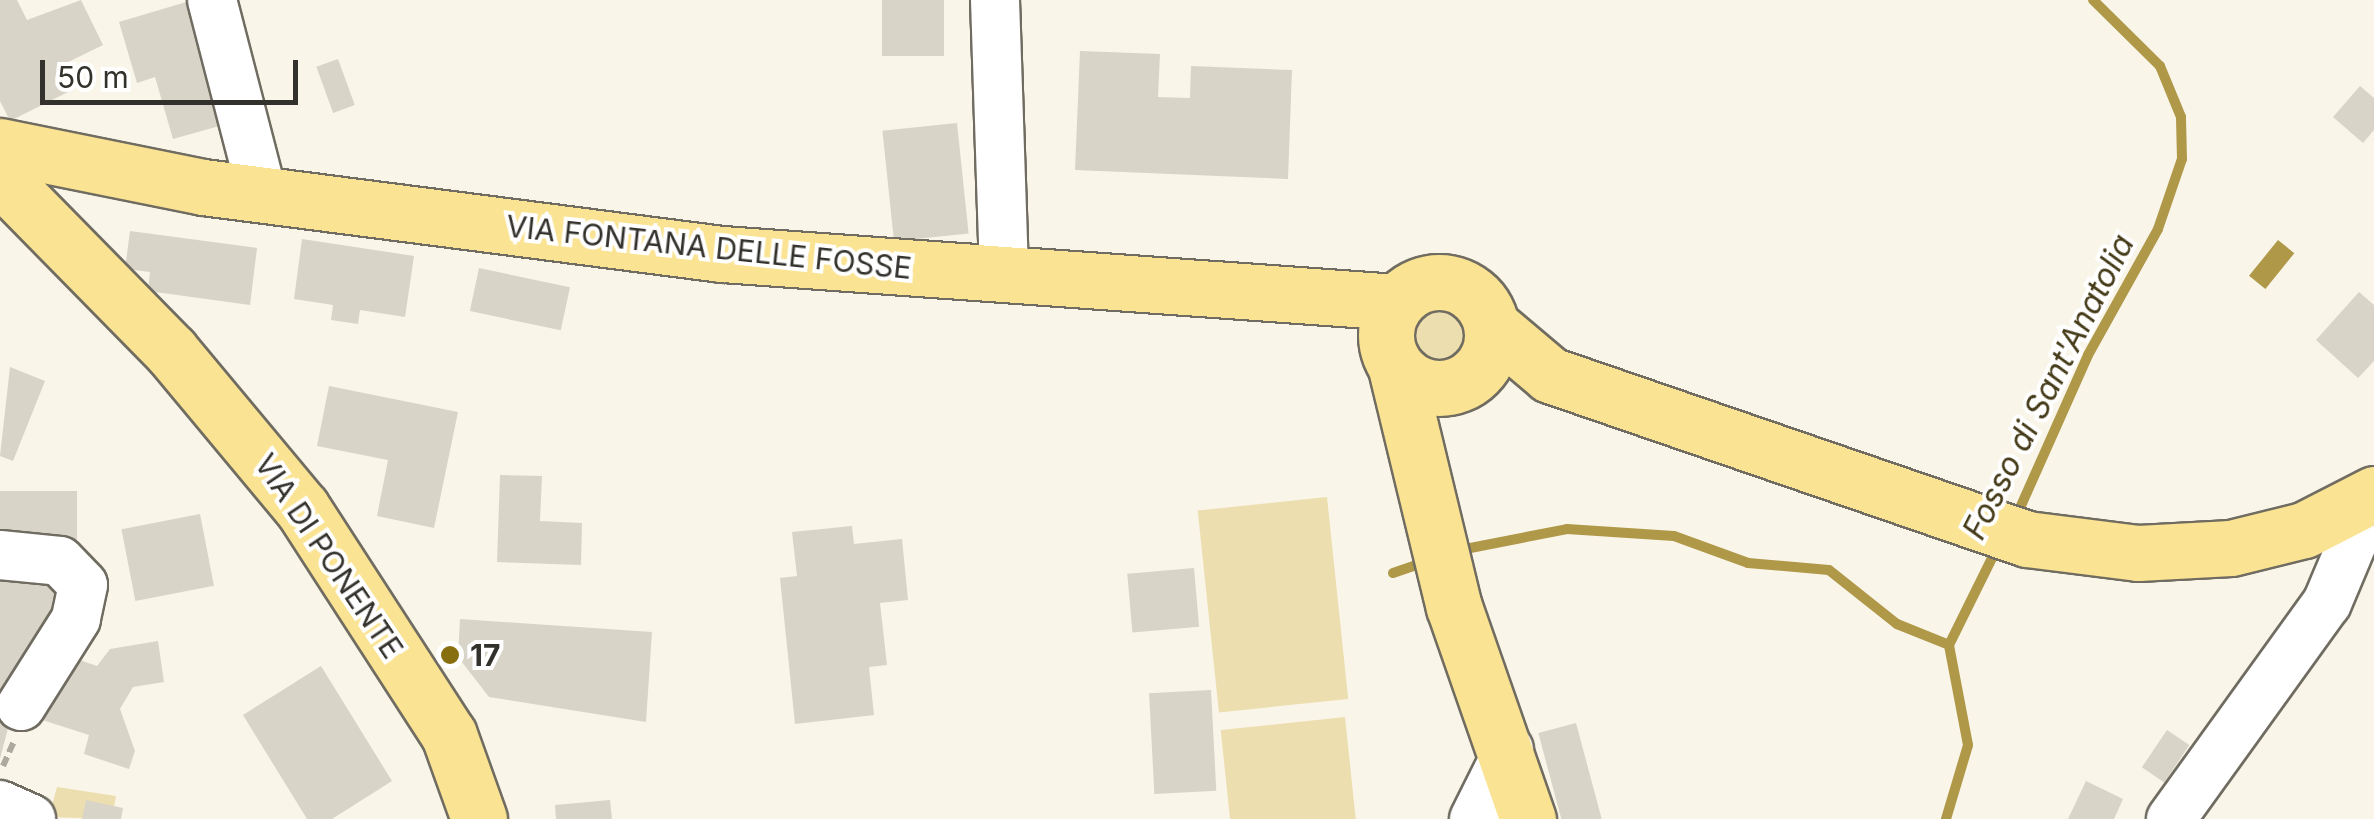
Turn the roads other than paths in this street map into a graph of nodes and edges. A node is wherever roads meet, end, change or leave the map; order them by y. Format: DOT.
graph roads {
  1 [pos="212,0"];
  2 [pos="995,0"];
  3 [pos="0,146"];
  4 [pos="116,172"];
  5 [pos="0,177"];
  6 [pos="262,194"];
  7 [pos="50,238"];
  8 [pos="1004,272"];
  9 [pos="1492,326"];
  10 [pos="1392,338"];
  11 [pos="1550,375"];
  12 [pos="1465,381"];
  13 [pos="1426,465"];
  14 [pos="2373,495"];
  15 [pos="0,555"];
  16 [pos="21,706"];
  17 [pos="1510,749"];
  18 [pos="0,805"];
  19 [pos="31,819"];
  20 [pos="478,819"];
  21 [pos="1474,819"];
  22 [pos="1528,819"];
  23 [pos="2171,819"];
  1 -- 6 [label="street"];
  2 -- 8 [label="street"];
  3 -- 4 [label="main road, VIA FONTANA DELLE FOSSE"];
  4 -- 6 [label="main road, VIA FONTANA DELLE FOSSE"];
  4 -- 7 [label="main road, VIA FONTANA DELLE FOSSE"];
  5 -- 7 [label="main road"];
  6 -- 8 [label="main road, VIA FONTANA DELLE FOSSE"];
  7 -- 20 [label="main road, VIA DI PONENTE"];
  8 -- 10 [label="main road, VIA FONTANA DELLE FOSSE"];
  9 -- 10 [label="main road, VIA FONTANA DELLE FOSSE"];
  9 -- 11 [label="main road, VIA FONTANA DELLE FOSSE"];
  9 -- 12 [label="main road"];
  10 -- 12 [label="main road, VIA FONTANA DELLE FOSSE"];
  10 -- 13 [label="main road"];
  11 -- 12 [label="main road, VIA FONTANA DELLE FOSSE"];
  11 -- 14 [label="main road, VIA FONTANA DELLE FOSSE"];
  12 -- 13 [label="main road"];
  13 -- 17 [label="main road"];
  14 -- 23 [label="street"];
  15 -- 16 [label="street"];
  17 -- 21 [label="street"];
  17 -- 22 [label="main road"];
  18 -- 19 [label="street"];
}
